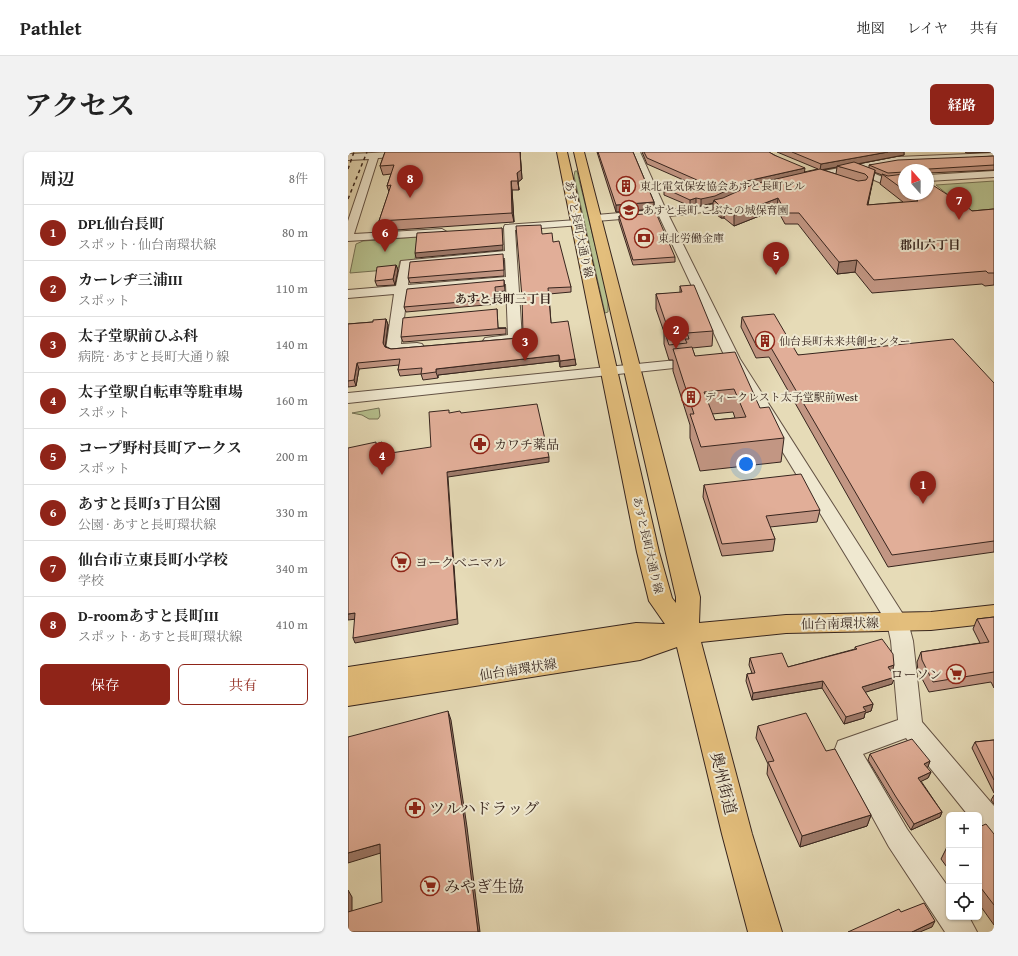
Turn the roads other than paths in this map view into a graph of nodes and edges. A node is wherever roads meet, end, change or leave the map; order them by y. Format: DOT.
graph roads {
  1 [pos="449,152"];
  2 [pos="562,152"];
  3 [pos="579,152"];
  4 [pos="636,152"];
  5 [pos="962,152"];
  6 [pos="375,155"];
  7 [pos="971,156"];
  8 [pos="994,156"];
  9 [pos="348,157"];
  10 [pos="929,158"];
  11 [pos="348,160"];
  12 [pos="854,168"];
  13 [pos="804,170"];
  14 [pos="986,173"];
  15 [pos="818,176"];
  16 [pos="949,177"];
  17 [pos="934,178"];
  18 [pos="796,180"];
  19 [pos="898,181"];
  20 [pos="839,182"];
  21 [pos="745,194"];
  22 [pos="663,214"];
  23 [pos="596,218"];
  24 [pos="577,223"];
  25 [pos="455,231"];
  26 [pos="348,238"];
  27 [pos="511,254"];
  28 [pos="512,280"];
  29 [pos="401,289"];
  30 [pos="348,294"];
  31 [pos="513,308"];
  32 [pos="498,310"];
  33 [pos="413,317"];
  34 [pos="397,319"];
  35 [pos="477,342"];
  36 [pos="431,346"];
  37 [pos="721,360"];
  38 [pos="631,368"];
  39 [pos="609,370"];
  40 [pos="348,398"];
  41 [pos="994,614"];
  42 [pos="897,622"];
  43 [pos="686,634"];
  44 [pos="348,678"];
  45 [pos="348,695"];
  46 [pos="910,726"];
  47 [pos="994,826"];
  48 [pos="946,908"];
  49 [pos="954,920"];
  50 [pos="765,932"];
  51 [pos="962,932"];
  1 -- 6 [label="street"];
  2 -- 24 [label="main road, あすと長町大通り線"];
  3 -- 23 [label="main road, あすと長町大通り線"];
  4 -- 22 [label="street"];
  5 -- 7 [label="street"];
  6 -- 9 [label="street"];
  6 -- 11 [label="street"];
  6 -- 26 [label="street"];
  7 -- 8 [label="street"];
  7 -- 10 [label="street"];
  10 -- 12 [label="street"];
  10 -- 16 [label="street"];
  12 -- 15 [label="street"];
  12 -- 19 [label="street"];
  13 -- 15 [label="street"];
  14 -- 16 [label="street"];
  15 -- 18 [label="street"];
  15 -- 20 [label="street"];
  16 -- 17 [label="street"];
  21 -- 22 [label="street"];
  22 -- 23 [label="street"];
  22 -- 37 [label="street"];
  23 -- 38 [label="main road, あすと長町大通り線"];
  24 -- 27 [label="street"];
  24 -- 39 [label="main road, あすと長町大通り線"];
  25 -- 26 [label="street"];
  27 -- 28 [label="street"];
  27 -- 29 [label="street"];
  28 -- 29 [label="street"];
  28 -- 31 [label="street"];
  29 -- 30 [label="street"];
  29 -- 34 [label="street"];
  31 -- 32 [label="street"];
  31 -- 35 [label="street"];
  33 -- 34 [label="street"];
  34 -- 36 [label="street"];
  37 -- 38 [label="street"];
  37 -- 42 [label="street"];
  38 -- 39 [label="street"];
  38 -- 43 [label="main road, あすと長町大通り線"];
  39 -- 40 [label="street"];
  39 -- 43 [label="main road, あすと長町大通り線"];
  41 -- 42 [label="main road, 仙台南環状線"];
  42 -- 43 [label="main road, 仙台南環状線"];
  42 -- 46 [label="street"];
  43 -- 44 [label="main road, 仙台南環状線"];
  43 -- 45 [label="main road, 仙台南環状線"];
  43 -- 50 [label="main road, 奥州街道"];
  46 -- 47 [label="street"];
  46 -- 48 [label="street"];
  49 -- 51 [label="street"];
}
